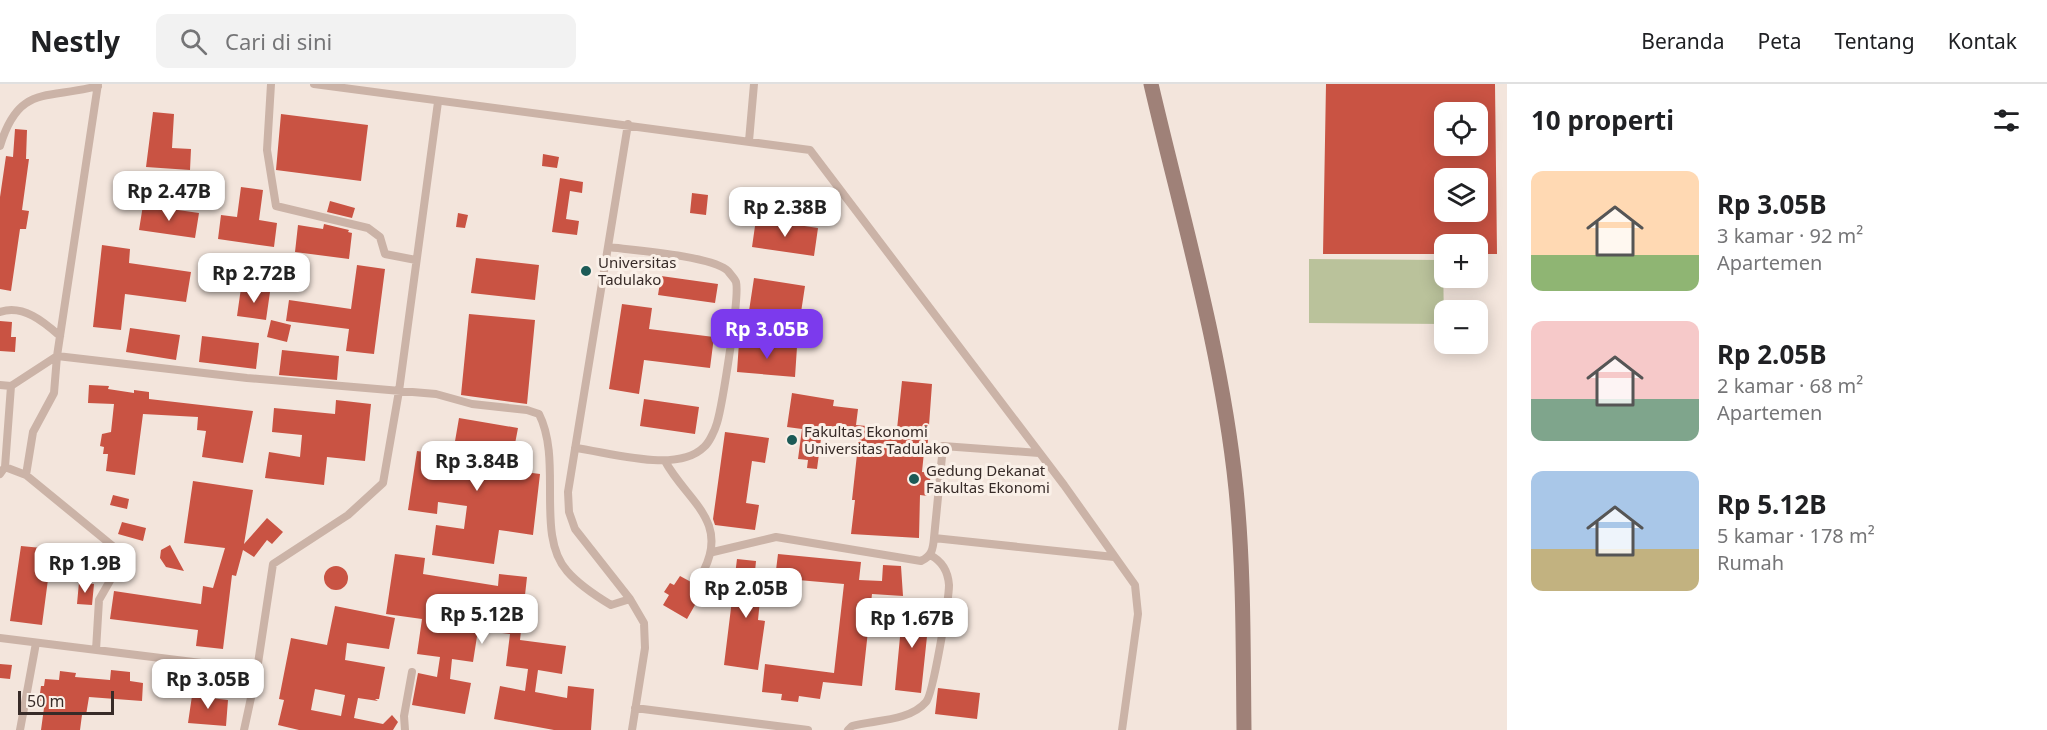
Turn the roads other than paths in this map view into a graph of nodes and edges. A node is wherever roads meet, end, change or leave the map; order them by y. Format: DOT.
graph roads {
  1 [pos="271,84"];
  2 [pos="314,84"];
  3 [pos="754,84"];
  4 [pos="1151,84"];
  5 [pos="98,85"];
  6 [pos="438,102"];
  7 [pos="628,124"];
  8 [pos="2,134"];
  9 [pos="749,141"];
  10 [pos="0,146"];
  11 [pos="608,247"];
  12 [pos="417,260"];
  13 [pos="0,312"];
  14 [pos="60,336"];
  15 [pos="57,356"];
  16 [pos="0,385"];
  17 [pos="11,386"];
  18 [pos="399,391"];
  19 [pos="575,448"];
  20 [pos="1039,453"];
  21 [pos="665,461"];
  22 [pos="2,471"];
  23 [pos="26,475"];
  24 [pos="934,538"];
  25 [pos="713,552"];
  26 [pos="930,555"];
  27 [pos="1114,557"];
  28 [pos="704,570"];
  29 [pos="630,599"];
  30 [pos="0,638"];
  31 [pos="36,643"];
  32 [pos="96,650"];
  33 [pos="257,670"];
  34 [pos="412,672"];
  35 [pos="635,708"];
  36 [pos="20,730"];
  37 [pos="244,730"];
  38 [pos="405,730"];
  39 [pos="632,730"];
  40 [pos="808,730"];
  41 [pos="848,730"];
  42 [pos="1122,730"];
  43 [pos="1244,730"];
  1 -- 12 [label="lane"];
  2 -- 6 [label="lane"];
  3 -- 9 [label="lane"];
  4 -- 43 [label="street"];
  5 -- 8 [label="lane"];
  5 -- 14 [label="lane"];
  6 -- 7 [label="lane"];
  6 -- 12 [label="lane"];
  7 -- 9 [label="lane"];
  7 -- 11 [label="lane"];
  8 -- 10 [label="lane"];
  9 -- 20 [label="lane"];
  11 -- 19 [label="lane"];
  11 -- 21 [label="lane"];
  12 -- 18 [label="lane"];
  13 -- 14 [label="lane"];
  14 -- 15 [label="lane"];
  15 -- 17 [label="lane"];
  15 -- 18 [label="lane"];
  15 -- 23 [label="lane"];
  16 -- 17 [label="lane"];
  17 -- 22 [label="lane"];
  18 -- 29 [label="lane"];
  18 -- 33 [label="lane"];
  19 -- 21 [label="lane"];
  19 -- 29 [label="lane"];
  20 -- 24 [label="lane"];
  20 -- 27 [label="lane"];
  21 -- 25 [label="lane"];
  22 -- 23 [label="lane"];
  23 -- 32 [label="lane"];
  24 -- 26 [label="lane"];
  24 -- 27 [label="lane"];
  25 -- 26 [label="lane"];
  25 -- 28 [label="lane"];
  26 -- 41 [label="lane"];
  27 -- 42 [label="lane"];
  29 -- 35 [label="lane"];
  30 -- 31 [label="lane"];
  31 -- 32 [label="lane"];
  31 -- 36 [label="lane"];
  32 -- 33 [label="lane"];
  33 -- 37 [label="lane"];
  34 -- 38 [label="lane"];
  35 -- 39 [label="lane"];
  35 -- 40 [label="lane"];
}
